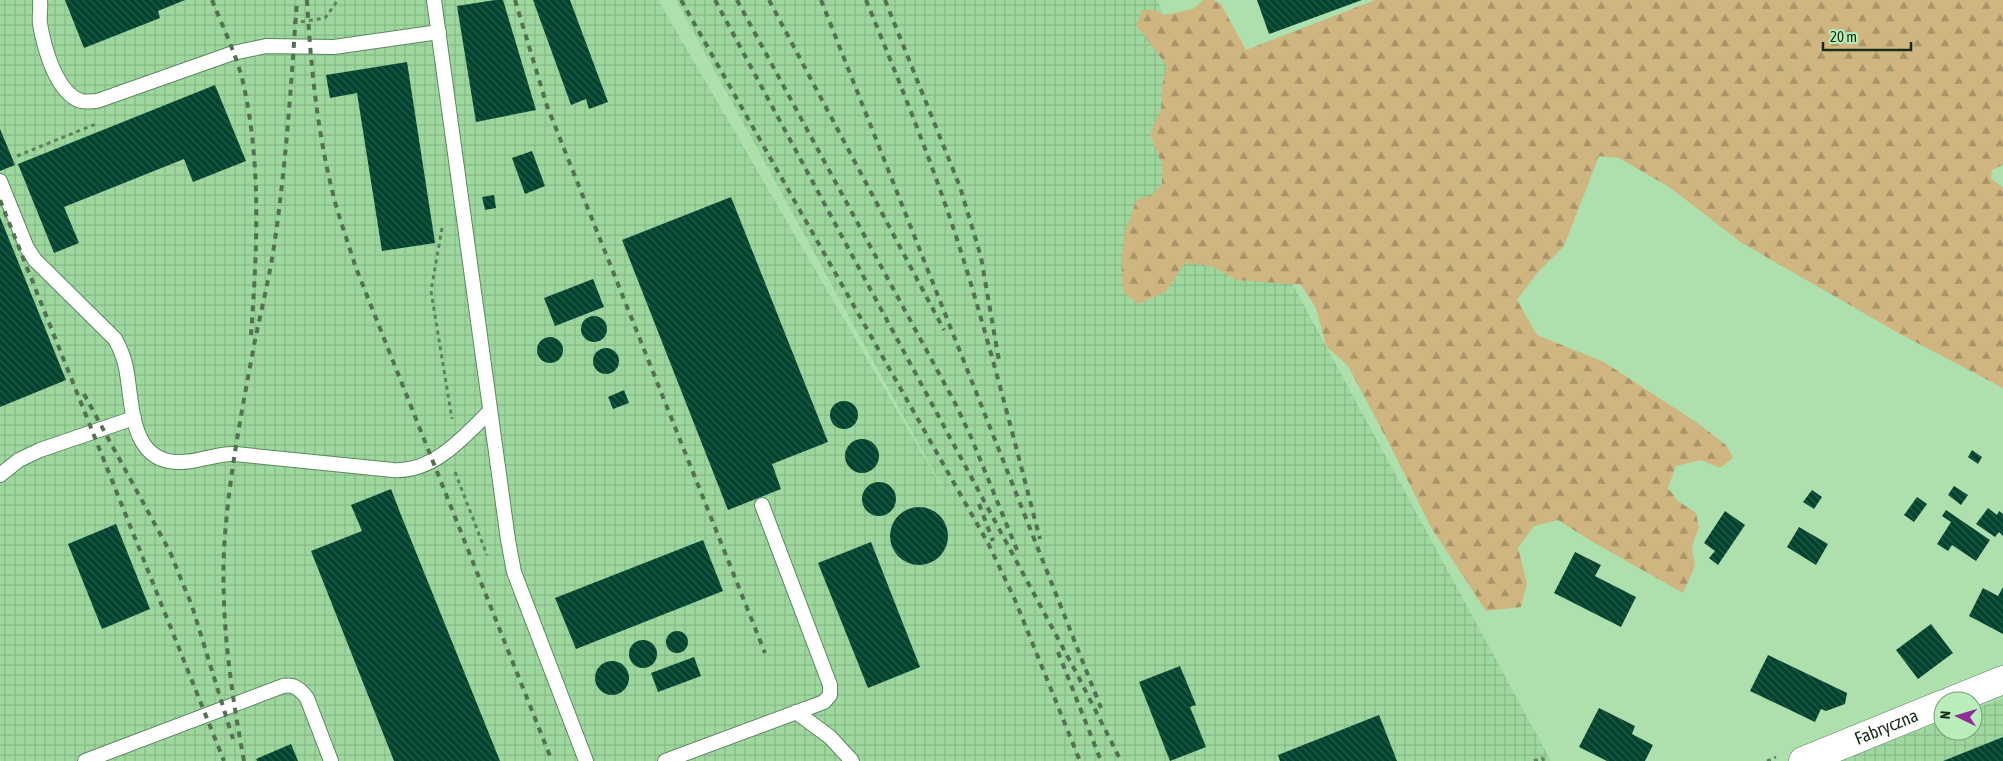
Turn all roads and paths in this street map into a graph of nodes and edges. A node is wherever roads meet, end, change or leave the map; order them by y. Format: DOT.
graph roads {
  1 [pos="40,0"];
  2 [pos="338,0"];
  3 [pos="434,0"];
  4 [pos="286,24"];
  5 [pos="439,32"];
  6 [pos="100,123"];
  7 [pos="17,156"];
  8 [pos="0,181"];
  9 [pos="442,224"];
  10 [pos="490,411"];
  11 [pos="134,418"];
  12 [pos="453,446"];
  13 [pos="0,475"];
  14 [pos="762,505"];
  15 [pos="488,559"];
  16 [pos="2003,680"];
  17 [pos="1976,691"];
  18 [pos="1933,708"];
  19 [pos="796,712"];
  20 [pos="85,761"];
  21 [pos="331,761"];
  22 [pos="586,761"];
  23 [pos="666,761"];
  24 [pos="852,761"];
  25 [pos="1534,761"];
  26 [pos="1544,761"];
  27 [pos="1803,761"];
  1 -- 5 [label="lane"];
  2 -- 4 [label="path"];
  3 -- 5 [label="lane"];
  5 -- 10 [label="lane"];
  6 -- 7 [label="path"];
  8 -- 11 [label="lane"];
  9 -- 12 [label="path"];
  10 -- 12 [label="lane"];
  10 -- 22 [label="lane"];
  11 -- 12 [label="lane"];
  11 -- 13 [label="lane"];
  12 -- 15 [label="path"];
  14 -- 19 [label="lane"];
  16 -- 17 [label="street"];
  18 -- 27 [label="street, Fabryczna"];
  19 -- 23 [label="lane"];
  19 -- 24 [label="lane"];
  20 -- 21 [label="lane"];
  25 -- 26 [label="path"];
}
